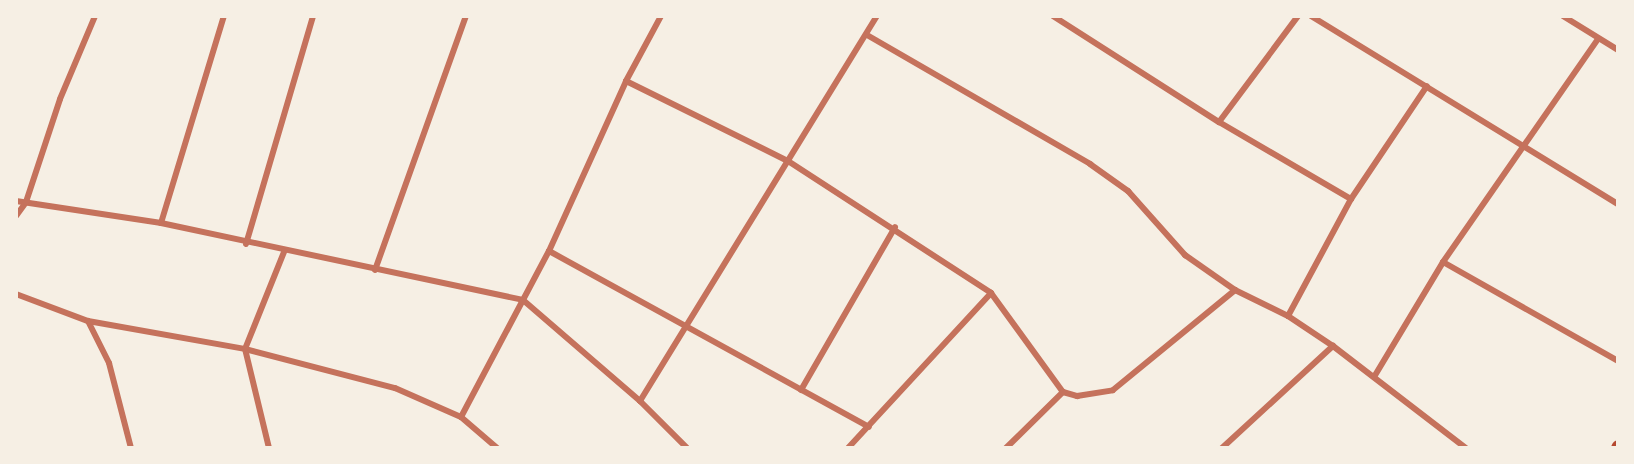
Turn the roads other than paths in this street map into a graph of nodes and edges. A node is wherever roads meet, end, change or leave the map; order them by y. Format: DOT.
graph roads {
  1 [pos="94,16"];
  2 [pos="224,16"];
  3 [pos="314,16"];
  4 [pos="466,16"];
  5 [pos="661,16"];
  6 [pos="877,16"];
  7 [pos="1053,16"];
  8 [pos="1298,16"];
  9 [pos="1311,16"];
  10 [pos="1563,16"];
  11 [pos="867,34"];
  12 [pos="1598,39"];
  13 [pos="1617,50"];
  14 [pos="626,81"];
  15 [pos="1427,86"];
  16 [pos="1219,122"];
  17 [pos="1522,147"];
  18 [pos="788,161"];
  19 [pos="1352,199"];
  20 [pos="16,201"];
  21 [pos="26,202"];
  22 [pos="1617,204"];
  23 [pos="16,216"];
  24 [pos="161,223"];
  25 [pos="895,227"];
  26 [pos="246,244"];
  27 [pos="549,251"];
  28 [pos="284,252"];
  29 [pos="1443,262"];
  30 [pos="375,270"];
  31 [pos="1235,290"];
  32 [pos="991,292"];
  33 [pos="16,294"];
  34 [pos="523,300"];
  35 [pos="1288,316"];
  36 [pos="88,321"];
  37 [pos="688,328"];
  38 [pos="1333,345"];
  39 [pos="244,349"];
  40 [pos="1617,361"];
  41 [pos="1374,377"];
  42 [pos="801,390"];
  43 [pos="1063,392"];
  44 [pos="640,400"];
  45 [pos="461,417"];
  46 [pos="869,427"];
  47 [pos="131,447"];
  48 [pos="268,447"];
  49 [pos="497,447"];
  50 [pos="687,447"];
  51 [pos="848,447"];
  52 [pos="1006,447"];
  53 [pos="1222,447"];
  54 [pos="1466,447"];
  1 -- 21 [label="street"];
  2 -- 24 [label="street"];
  3 -- 26 [label="street"];
  4 -- 30 [label="street"];
  5 -- 14 [label="street"];
  6 -- 11 [label="street"];
  7 -- 16 [label="street"];
  8 -- 16 [label="street"];
  9 -- 15 [label="street"];
  10 -- 12 [label="street"];
  11 -- 18 [label="street"];
  11 -- 31 [label="street"];
  12 -- 13 [label="street"];
  12 -- 17 [label="street"];
  14 -- 18 [label="street"];
  14 -- 27 [label="street"];
  15 -- 17 [label="street"];
  15 -- 19 [label="street"];
  16 -- 19 [label="street"];
  17 -- 22 [label="street"];
  17 -- 29 [label="street"];
  18 -- 25 [label="street"];
  18 -- 37 [label="street"];
  19 -- 35 [label="street"];
  20 -- 21 [label="street"];
  21 -- 23 [label="street"];
  21 -- 24 [label="street"];
  24 -- 26 [label="street"];
  25 -- 32 [label="street"];
  25 -- 42 [label="street"];
  26 -- 28 [label="street"];
  27 -- 34 [label="street"];
  27 -- 37 [label="street"];
  28 -- 30 [label="street"];
  28 -- 39 [label="street"];
  29 -- 40 [label="street"];
  29 -- 41 [label="street"];
  30 -- 34 [label="street"];
  31 -- 35 [label="street"];
  31 -- 43 [label="street"];
  32 -- 43 [label="street"];
  32 -- 46 [label="street"];
  33 -- 36 [label="street"];
  34 -- 44 [label="street"];
  34 -- 45 [label="street"];
  35 -- 38 [label="street"];
  36 -- 39 [label="street"];
  36 -- 47 [label="street"];
  37 -- 42 [label="street"];
  37 -- 44 [label="street"];
  38 -- 41 [label="street"];
  38 -- 53 [label="street"];
  39 -- 45 [label="street"];
  39 -- 48 [label="street"];
  41 -- 54 [label="street"];
  42 -- 46 [label="street"];
  43 -- 52 [label="street"];
  44 -- 50 [label="street"];
  45 -- 49 [label="street"];
  46 -- 51 [label="street"];
}
